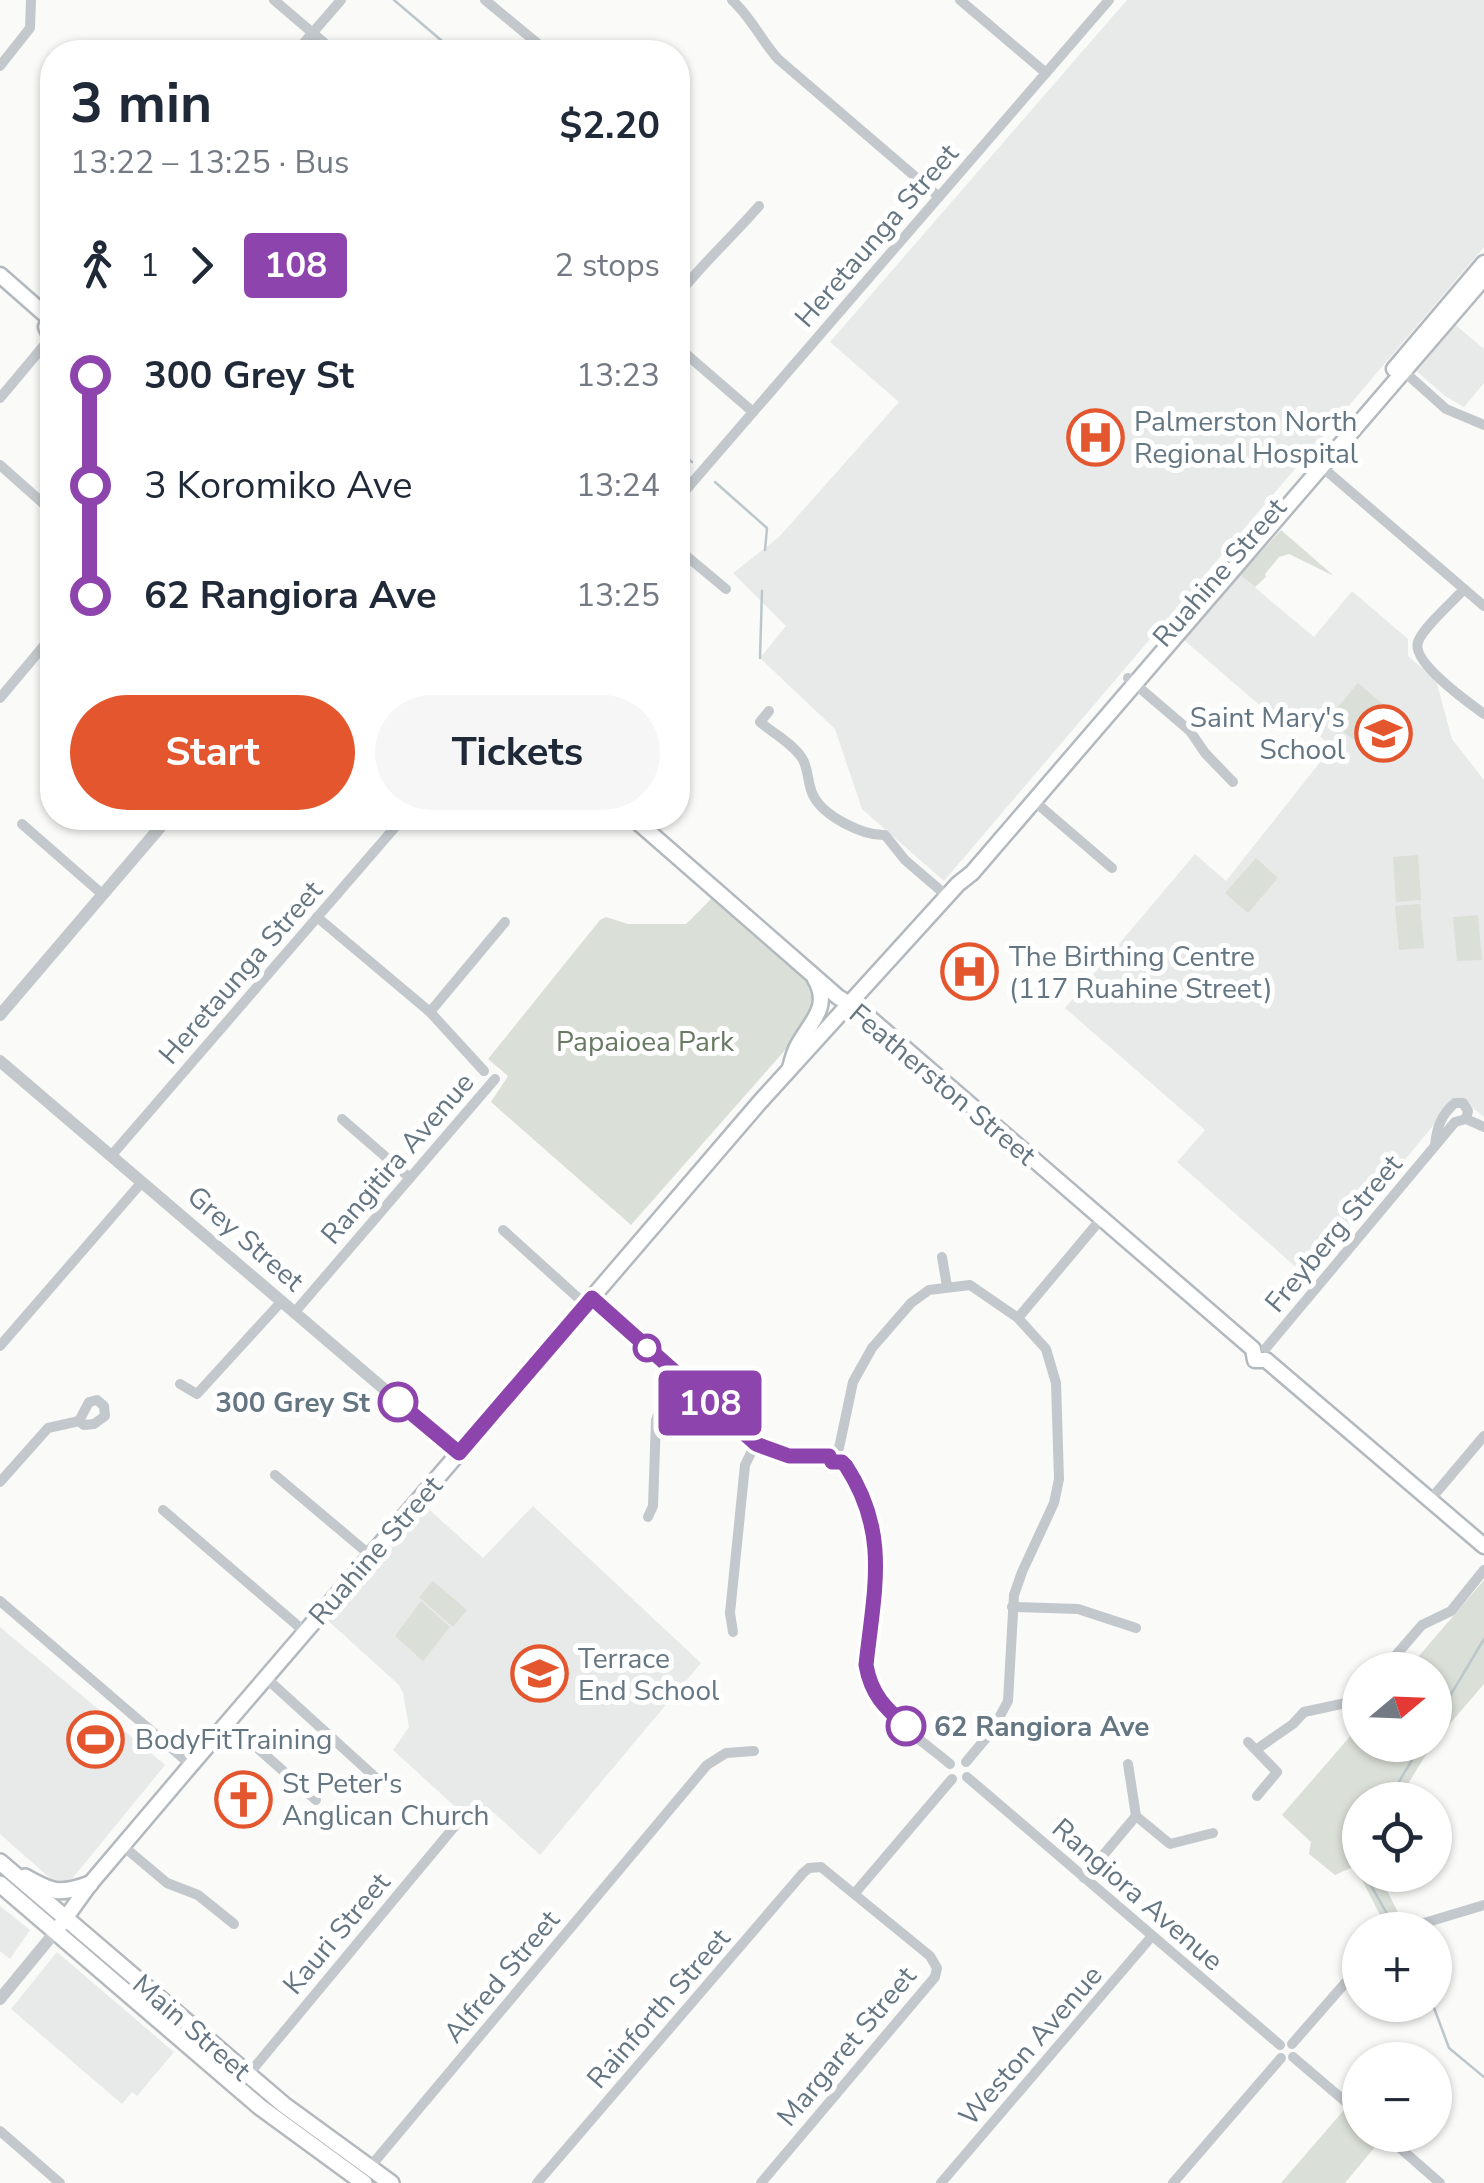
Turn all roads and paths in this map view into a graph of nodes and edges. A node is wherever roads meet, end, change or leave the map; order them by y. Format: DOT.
graph roads {
  1 [pos="31,0"];
  2 [pos="274,0"];
  3 [pos="341,0"];
  4 [pos="486,0"];
  5 [pos="732,0"];
  6 [pos="960,0"];
  7 [pos="1109,0"];
  8 [pos="313,33"];
  9 [pos="307,40"];
  10 [pos="321,40"];
  11 [pos="534,40"];
  12 [pos="0,66"];
  13 [pos="1046,73"];
  14 [pos="939,197"];
  15 [pos="758,206"];
  16 [pos="1484,263"];
  17 [pos="0,275"];
  18 [pos="1484,278"];
  19 [pos="690,280"];
  20 [pos="40,307"];
  21 [pos="40,352"];
  22 [pos="690,357"];
  23 [pos="1400,368"];
  24 [pos="0,398"];
  25 [pos="753,412"];
  26 [pos="1484,425"];
  27 [pos="1318,464"];
  28 [pos="0,465"];
  29 [pos="690,485"];
  30 [pos="40,501"];
  31 [pos="690,559"];
  32 [pos="726,589"];
  33 [pos="1464,589"];
  34 [pos="1484,606"];
  35 [pos="40,650"];
  36 [pos="1131,681"];
  37 [pos="0,698"];
  38 [pos="769,711"];
  39 [pos="1484,714"];
  40 [pos="1233,782"];
  41 [pos="1034,801"];
  42 [pos="22,824"];
  43 [pos="158,830"];
  44 [pos="393,830"];
  45 [pos="647,830"];
  46 [pos="1112,868"];
  47 [pos="952,890"];
  48 [pos="102,894"];
  49 [pos="317,917"];
  50 [pos="505,922"];
  51 [pos="812,974"];
  52 [pos="850,1004"];
  53 [pos="430,1012"];
  54 [pos="0,1014"];
  55 [pos="0,1061"];
  56 [pos="484,1071"];
  57 [pos="789,1071"];
  58 [pos="496,1079"];
  59 [pos="342,1119"];
  60 [pos="1466,1119"];
  61 [pos="1484,1128"];
  62 [pos="1435,1146"];
  63 [pos="112,1156"];
  64 [pos="410,1178"];
  65 [pos="142,1182"];
  66 [pos="1101,1219"];
  67 [pos="503,1230"];
  68 [pos="942,1257"];
  69 [pos="947,1286"];
  70 [pos="589,1301"];
  71 [pos="281,1302"];
  72 [pos="294,1313"];
  73 [pos="1018,1318"];
  74 [pos="0,1346"];
  75 [pos="1262,1352"];
  76 [pos="684,1380"];
  77 [pos="180,1384"];
  78 [pos="78,1420"];
  79 [pos="1484,1436"];
  80 [pos="756,1444"];
  81 [pos="834,1452"];
  82 [pos="459,1453"];
  83 [pos="274,1474"];
  84 [pos="0,1482"];
  85 [pos="1430,1500"];
  86 [pos="163,1510"];
  87 [pos="648,1516"];
  88 [pos="1484,1546"];
  89 [pos="370,1555"];
  90 [pos="1484,1570"];
  91 [pos="0,1602"];
  92 [pos="1012,1608"];
  93 [pos="1136,1628"];
  94 [pos="305,1632"];
  95 [pos="733,1632"];
  96 [pos="1398,1652"];
  97 [pos="266,1678"];
  98 [pos="1342,1704"];
  99 [pos="228,1722"];
  100 [pos="754,1751"];
  101 [pos="966,1762"];
  102 [pos="950,1764"];
  103 [pos="1128,1764"];
  104 [pos="191,1765"];
  105 [pos="967,1777"];
  106 [pos="376,1778"];
  107 [pos="952,1779"];
  108 [pos="1257,1796"];
  109 [pos="316,1800"];
  110 [pos="1136,1816"];
  111 [pos="459,1821"];
  112 [pos="1213,1834"];
  113 [pos="124,1846"];
  114 [pos="2,1864"];
  115 [pos="815,1866"];
  116 [pos="1084,1878"];
  117 [pos="0,1884"];
  118 [pos="90,1884"];
  119 [pos="854,1894"];
  120 [pos="1484,1905"];
  121 [pos="1452,1913"];
  122 [pos="234,1924"];
  123 [pos="60,1925"];
  124 [pos="1152,1936"];
  125 [pos="1342,1987"];
  126 [pos="0,1998"];
  127 [pos="1286,2051"];
  128 [pos="248,2075"];
  129 [pos="1342,2099"];
  130 [pos="0,2131"];
  131 [pos="1404,2152"];
  132 [pos="370,2166"];
  133 [pos="58,2182"];
  134 [pos="364,2183"];
  135 [pos="391,2183"];
  136 [pos="537,2183"];
  137 [pos="761,2183"];
  138 [pos="941,2183"];
  139 [pos="1173,2183"];
  140 [pos="1439,2183"];
  1 -- 12 [label="street"];
  2 -- 8 [label="street"];
  3 -- 8 [label="street"];
  4 -- 11 [label="street"];
  5 -- 14 [label="street"];
  6 -- 13 [label="street"];
  7 -- 13 [label="street, Heretaunga Street"];
  8 -- 9 [label="street"];
  8 -- 10 [label="street"];
  13 -- 14 [label="street, Heretaunga Street"];
  14 -- 25 [label="street, Heretaunga Street"];
  15 -- 19 [label="street"];
  16 -- 23 [label="main road, Ruahine Street"];
  17 -- 20 [label="main road"];
  18 -- 23 [label="main road, Ruahine Street"];
  21 -- 24 [label="street"];
  22 -- 25 [label="street"];
  23 -- 26 [label="street"];
  23 -- 27 [label="main road, Ruahine Street"];
  25 -- 29 [label="street, Heretaunga Street"];
  27 -- 33 [label="street"];
  27 -- 36 [label="main road, Ruahine Street"];
  28 -- 30 [label="street"];
  31 -- 32 [label="street"];
  33 -- 34 [label="street"];
  33 -- 39 [label="street"];
  35 -- 37 [label="street"];
  36 -- 40 [label="street"];
  36 -- 41 [label="main road, Ruahine Street"];
  36 -- 47 [label="main road, Ruahine Street"];
  38 -- 47 [label="street"];
  41 -- 46 [label="street"];
  41 -- 47 [label="main road, Ruahine Street"];
  42 -- 48 [label="street"];
  43 -- 48 [label="street"];
  44 -- 49 [label="street, Heretaunga Street"];
  45 -- 51 [label="main road, Featherston Street"];
  47 -- 52 [label="main road, Ruahine Street"];
  48 -- 54 [label="street"];
  49 -- 53 [label="street"];
  49 -- 63 [label="street, Heretaunga Street"];
  50 -- 53 [label="street"];
  51 -- 52 [label="main road, Featherston Street"];
  51 -- 57 [label="main road"];
  52 -- 57 [label="main road, Ruahine Street"];
  52 -- 66 [label="main road, Featherston Street"];
  53 -- 56 [label="street"];
  55 -- 63 [label="street, Grey Street"];
  57 -- 70 [label="main road, Ruahine Street"];
  58 -- 64 [label="street, Rangitira Avenue"];
  59 -- 64 [label="street"];
  60 -- 61 [label="street"];
  60 -- 62 [label="street, Freyberg Street"];
  60 -- 62 [label="street, Freyberg Street"];
  62 -- 75 [label="street, Freyberg Street"];
  63 -- 65 [label="street, Grey Street"];
  64 -- 72 [label="street, Rangitira Avenue"];
  65 -- 71 [label="street, Grey Street"];
  65 -- 74 [label="street"];
  66 -- 73 [label="street"];
  66 -- 75 [label="main road, Featherston Street"];
  67 -- 70 [label="street"];
  68 -- 69 [label="street"];
  69 -- 73 [label="street"];
  69 -- 81 [label="street"];
  70 -- 76 [label="street"];
  70 -- 82 [label="main road, Ruahine Street"];
  71 -- 72 [label="street, Grey Street"];
  71 -- 77 [label="street"];
  72 -- 82 [label="street, Grey Street"];
  73 -- 92 [label="street"];
  75 -- 85 [label="main road, Featherston Street"];
  76 -- 80 [label="street"];
  76 -- 87 [label="street"];
  78 -- 84 [label="street"];
  79 -- 85 [label="street"];
  80 -- 81 [label="street"];
  80 -- 95 [label="street"];
  81 -- 102 [label="street"];
  82 -- 89 [label="main road, Ruahine Street"];
  83 -- 89 [label="street"];
  85 -- 88 [label="main road, Featherston Street"];
  86 -- 94 [label="street"];
  89 -- 94 [label="main road, Ruahine Street"];
  90 -- 96 [label="street"];
  91 -- 104 [label="street"];
  92 -- 93 [label="street"];
  92 -- 101 [label="street"];
  94 -- 97 [label="main road, Ruahine Street"];
  97 -- 99 [label="main road, Ruahine Street"];
  97 -- 106 [label="street"];
  98 -- 108 [label="street"];
  99 -- 104 [label="main road, Ruahine Street"];
  99 -- 109 [label="street"];
  100 -- 132 [label="street, Alfred Street"];
  101 -- 102 [label="street"];
  101 -- 105 [label="street"];
  102 -- 107 [label="street"];
  103 -- 110 [label="street"];
  104 -- 113 [label="main road, Ruahine Street"];
  105 -- 107 [label="street"];
  105 -- 116 [label="street, Rangiora Avenue"];
  107 -- 119 [label="street"];
  110 -- 112 [label="street"];
  110 -- 116 [label="street"];
  111 -- 128 [label="street, Kauri Street"];
  113 -- 118 [label="main road, Ruahine Street"];
  113 -- 122 [label="street"];
  114 -- 118 [label="highway"];
  114 -- 123 [label="highway, Main Street"];
  115 -- 119 [label="street, Margaret Street"];
  115 -- 136 [label="street, Rainforth Street"];
  116 -- 124 [label="street, Rangiora Avenue"];
  117 -- 123 [label="highway, Main Street"];
  118 -- 123 [label="main road, Ruahine Street"];
  119 -- 137 [label="street, Margaret Street"];
  120 -- 121 [label="street"];
  123 -- 126 [label="street, Ruahine Street"];
  123 -- 128 [label="highway, Main Street"];
  123 -- 134 [label="highway, Main Street"];
  124 -- 127 [label="street, Rangiora Avenue"];
  124 -- 138 [label="street, Weston Avenue"];
  125 -- 127 [label="street"];
  127 -- 129 [label="street, Rangiora Avenue"];
  127 -- 139 [label="street"];
  128 -- 132 [label="highway, Main Street"];
  130 -- 133 [label="street"];
  131 -- 140 [label="street"];
  132 -- 135 [label="highway, Main Street"];
}
